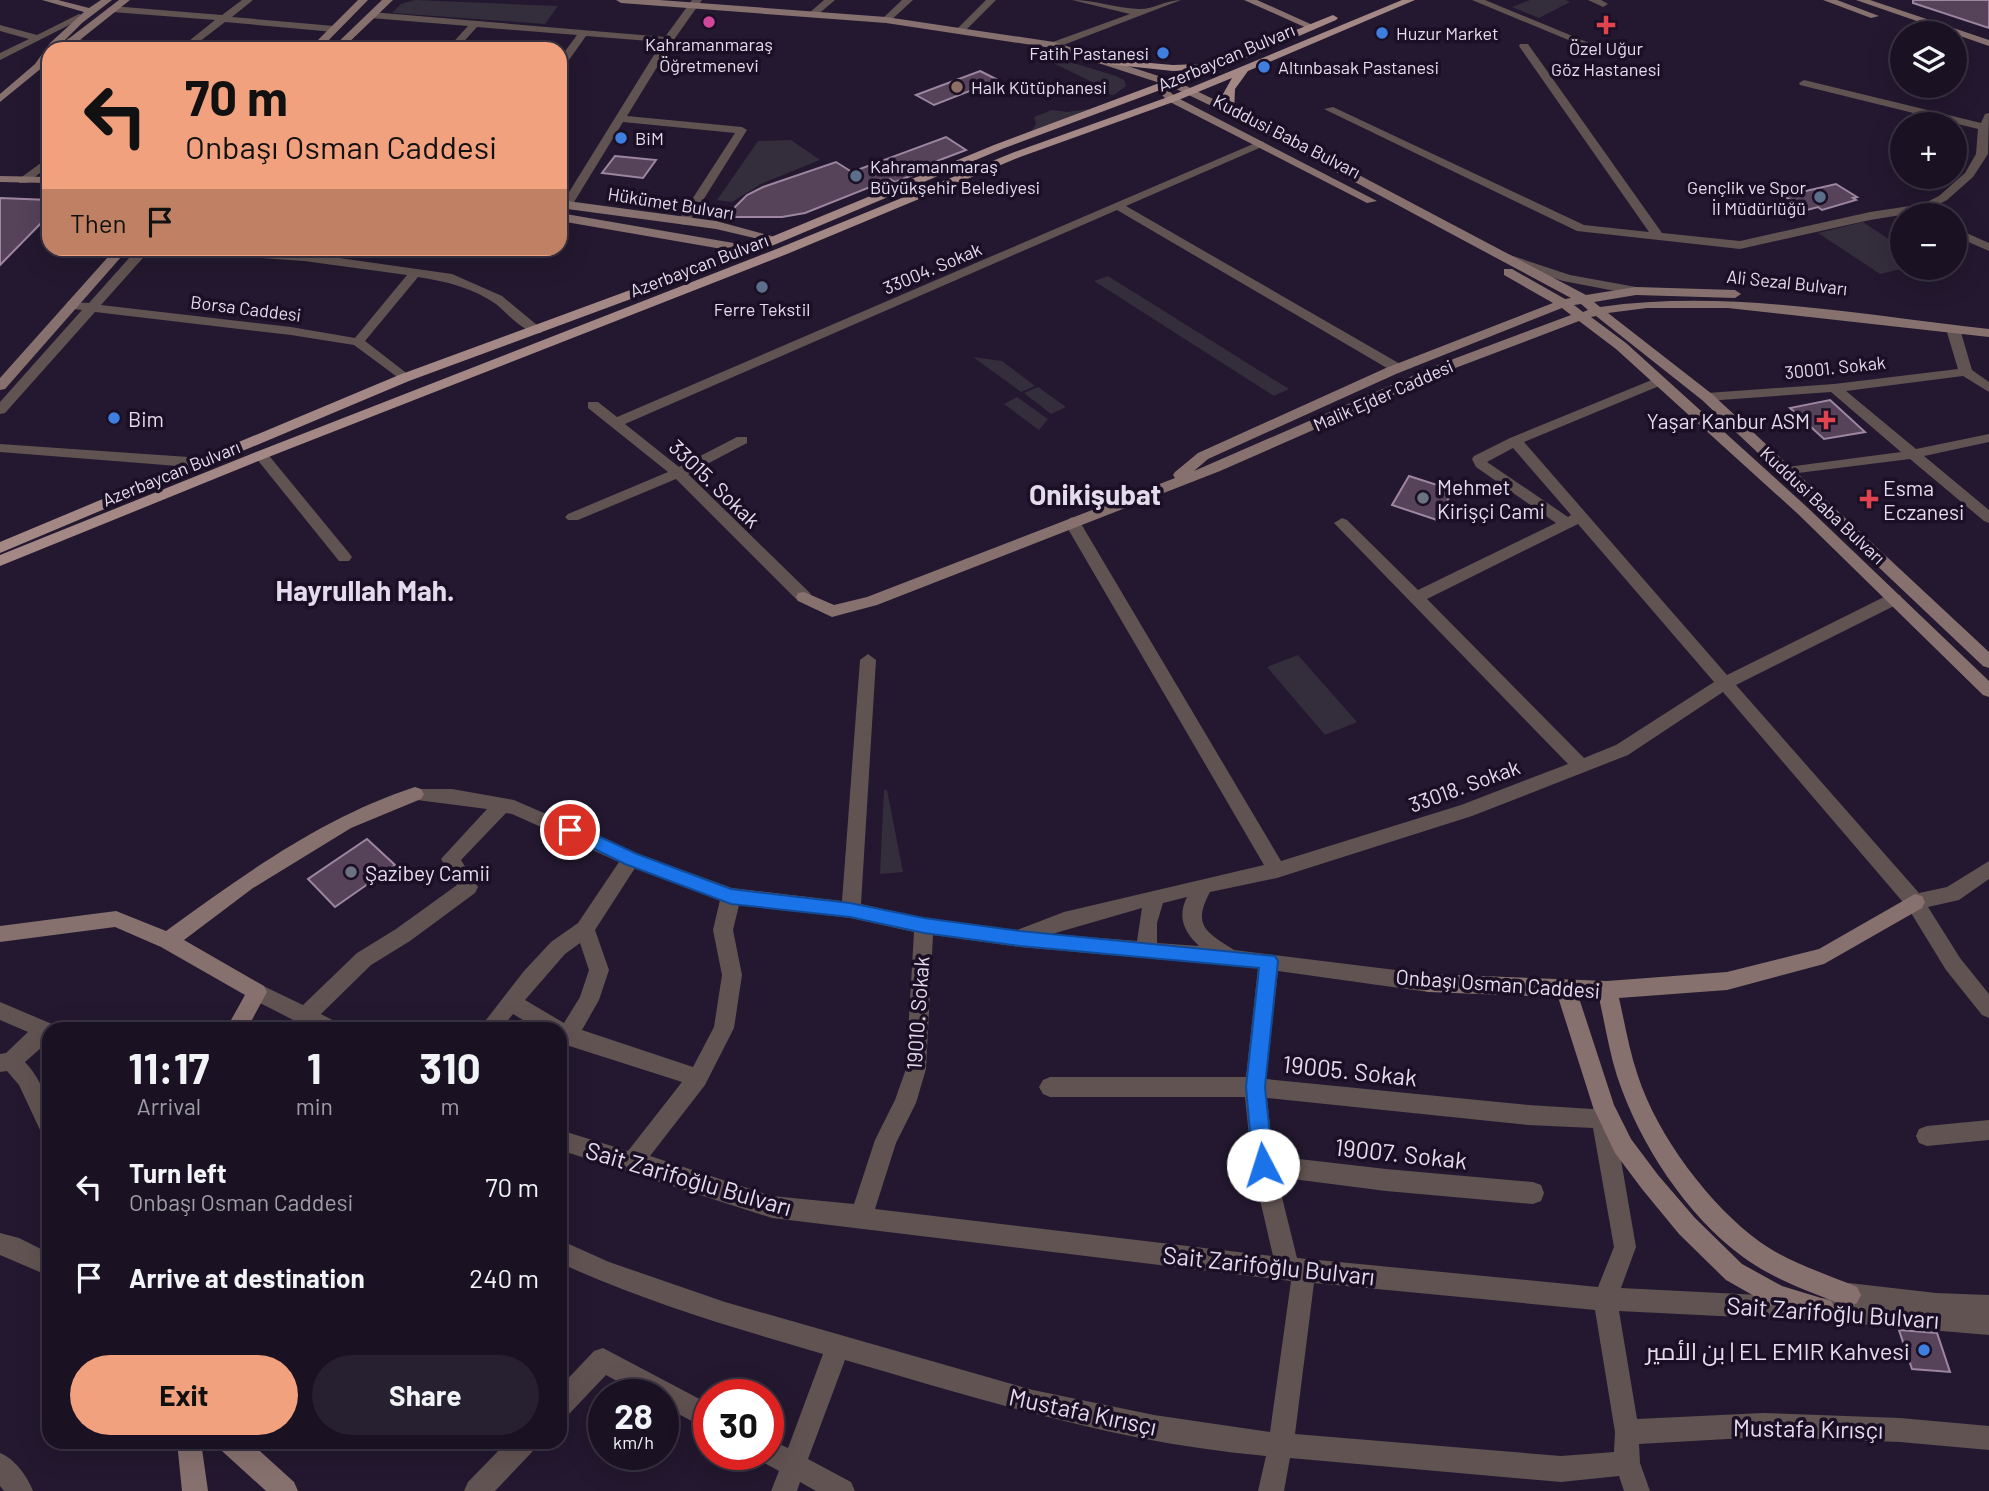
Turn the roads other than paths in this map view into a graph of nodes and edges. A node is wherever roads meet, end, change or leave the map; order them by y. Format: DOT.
graph roads {
  1 [pos="47,0"];
  2 [pos="125,0"];
  3 [pos="248,0"];
  4 [pos="363,0"];
  5 [pos="388,0"];
  6 [pos="621,0"];
  7 [pos="830,0"];
  8 [pos="908,0"];
  9 [pos="990,0"];
  10 [pos="1077,0"];
  11 [pos="1175,0"];
  12 [pos="1249,0"];
  13 [pos="1410,0"];
  14 [pos="1477,0"];
  15 [pos="1828,0"];
  16 [pos="1861,0"];
  17 [pos="694,3"];
  18 [pos="110,4"];
  19 [pos="1142,13"];
  20 [pos="86,14"];
  21 [pos="1345,14"];
  22 [pos="812,15"];
  23 [pos="371,16"];
  24 [pos="221,19"];
  25 [pos="886,20"];
  26 [pos="1890,21"];
  27 [pos="473,26"];
  28 [pos="0,27"];
  29 [pos="1312,27"];
  30 [pos="334,29"];
  31 [pos="961,30"];
  32 [pos="583,34"];
  33 [pos="37,38"];
  34 [pos="668,40"];
  35 [pos="71,41"];
  36 [pos="54,42"];
  37 [pos="77,42"];
  38 [pos="193,42"];
  39 [pos="321,42"];
  40 [pos="343,42"];
  41 [pos="458,42"];
  42 [pos="1989,43"];
  43 [pos="1054,46"];
  44 [pos="1524,46"];
  45 [pos="1967,46"];
  46 [pos="1594,47"];
  47 [pos="1989,53"];
  48 [pos="567,56"];
  49 [pos="0,57"];
  50 [pos="1097,60"];
  51 [pos="42,62"];
  52 [pos="1220,64"];
  53 [pos="1246,68"];
  54 [pos="1169,83"];
  55 [pos="1804,83"];
  56 [pos="1190,92"];
  57 [pos="0,99"];
  58 [pos="1172,99"];
  59 [pos="1329,108"];
  60 [pos="1230,111"];
  61 [pos="621,120"];
  62 [pos="1988,124"];
  63 [pos="1260,144"];
  64 [pos="42,166"];
  65 [pos="1974,168"];
  66 [pos="1989,172"];
  67 [pos="0,179"];
  68 [pos="42,180"];
  69 [pos="23,181"];
  70 [pos="0,188"];
  71 [pos="42,189"];
  72 [pos="567,198"];
  73 [pos="1934,203"];
  74 [pos="567,205"];
  75 [pos="1118,206"];
  76 [pos="1890,215"];
  77 [pos="567,218"];
  78 [pos="684,221"];
  79 [pos="1658,236"];
  80 [pos="1967,237"];
  81 [pos="776,239"];
  82 [pos="1989,247"];
  83 [pos="751,250"];
  84 [pos="115,256"];
  85 [pos="138,256"];
  86 [pos="287,256"];
  87 [pos="1502,256"];
  88 [pos="416,272"];
  89 [pos="1636,291"];
  90 [pos="1581,298"];
  91 [pos="1563,303"];
  92 [pos="72,305"];
  93 [pos="95,306"];
  94 [pos="1597,311"];
  95 [pos="1581,317"];
  96 [pos="1989,323"];
  97 [pos="1953,329"];
  98 [pos="537,330"];
  99 [pos="1989,333"];
  100 [pos="358,341"];
  101 [pos="1397,368"];
  102 [pos="1966,372"];
  103 [pos="404,378"];
  104 [pos="1659,381"];
  105 [pos="0,386"];
  106 [pos="1834,388"];
  107 [pos="1989,388"];
  108 [pos="1707,397"];
  109 [pos="593,405"];
  110 [pos="0,410"];
  111 [pos="617,422"];
  112 [pos="1989,438"];
  113 [pos="743,440"];
  114 [pos="1515,441"];
  115 [pos="0,448"];
  116 [pos="1915,454"];
  117 [pos="261,455"];
  118 [pos="164,461"];
  119 [pos="203,463"];
  120 [pos="1787,472"];
  121 [pos="678,473"];
  122 [pos="158,482"];
  123 [pos="1170,484"];
  124 [pos="573,517"];
  125 [pos="1989,518"];
  126 [pos="1573,520"];
  127 [pos="1072,522"];
  128 [pos="1342,523"];
  129 [pos="0,548"];
  130 [pos="344,556"];
  131 [pos="0,562"];
  132 [pos="804,597"];
  133 [pos="1416,598"];
  134 [pos="1894,599"];
  135 [pos="868,660"];
  136 [pos="1989,662"];
  137 [pos="1723,684"];
  138 [pos="1989,691"];
  139 [pos="1581,766"];
  140 [pos="415,794"];
  141 [pos="502,805"];
  142 [pos="631,859"];
  143 [pos="1989,869"];
  144 [pos="1278,870"];
  145 [pos="1202,888"];
  146 [pos="731,896"];
  147 [pos="1157,896"];
  148 [pos="1915,902"];
  149 [pos="850,910"];
  150 [pos="924,926"];
  151 [pos="585,929"];
  152 [pos="0,934"];
  153 [pos="1020,939"];
  154 [pos="169,941"];
  155 [pos="1148,951"];
  156 [pos="1233,960"];
  157 [pos="1269,961"];
  158 [pos="1428,982"];
  159 [pos="1566,990"];
  160 [pos="1607,990"];
  161 [pos="257,992"];
  162 [pos="510,1002"];
  163 [pos="1989,1009"];
  164 [pos="0,1011"];
  165 [pos="306,1015"];
  166 [pos="240,1022"];
  167 [pos="318,1022"];
  168 [pos="494,1022"];
  169 [pos="544,1022"];
  170 [pos="567,1025"];
  171 [pos="42,1029"];
  172 [pos="567,1034"];
  173 [pos="42,1035"];
  174 [pos="5,1062"];
  175 [pos="698,1078"];
  176 [pos="1050,1087"];
  177 [pos="1255,1087"];
  178 [pos="42,1111"];
  179 [pos="1603,1113"];
  180 [pos="1989,1130"];
  181 [pos="1927,1136"];
  182 [pos="567,1142"];
  183 [pos="633,1161"];
  184 [pos="1263,1165"];
  185 [pos="1533,1193"];
  186 [pos="861,1216"];
  187 [pos="0,1244"];
  188 [pos="567,1254"];
  189 [pos="42,1262"];
  190 [pos="1296,1269"];
  191 [pos="1849,1295"];
  192 [pos="1605,1299"];
  193 [pos="1989,1307"];
  194 [pos="1824,1309"];
  195 [pos="1989,1323"];
  196 [pos="838,1347"];
  197 [pos="567,1398"];
  198 [pos="693,1410"];
  199 [pos="1627,1432"];
  200 [pos="1989,1438"];
  201 [pos="1281,1443"];
  202 [pos="190,1449"];
  203 [pos="239,1449"];
  204 [pos="517,1449"];
  205 [pos="784,1460"];
  206 [pos="1627,1463"];
  207 [pos="0,1466"];
  208 [pos="794,1466"];
  209 [pos="20,1491"];
  210 [pos="195,1491"];
  211 [pos="285,1491"];
  212 [pos="477,1491"];
  213 [pos="784,1491"];
  214 [pos="842,1491"];
  215 [pos="1271,1491"];
  216 [pos="1637,1491"];
  1 -- 20 [label="main road"];
  2 -- 18 [label="main road"];
  3 -- 24 [label="street"];
  4 -- 30 [label="main road"];
  5 -- 23 [label="main road"];
  6 -- 17 [label="main road, Kuddusi Baba Bulvarı"];
  7 -- 22 [label="street"];
  8 -- 25 [label="street"];
  9 -- 31 [label="street"];
  10 -- 19 [label="street"];
  11 -- 19 [label="street"];
  12 -- 29 [label="main road"];
  13 -- 53 [label="main road, Azerbaycan Bulvarı"];
  14 -- 46 [label="street"];
  15 -- 26 [label="main road"];
  16 -- 42 [label="main road"];
  17 -- 22 [label="main road, Kuddusi Baba Bulvarı"];
  17 -- 34 [label="street"];
  18 -- 20 [label="main road"];
  18 -- 24 [label="street"];
  18 -- 35 [label="main road"];
  19 -- 43 [label="street"];
  20 -- 33 [label="street"];
  20 -- 36 [label="main road"];
  21 -- 29 [label="main road, Azerbaycan Bulvarı"];
  22 -- 25 [label="main road, Kuddusi Baba Bulvarı"];
  23 -- 27 [label="street"];
  23 -- 40 [label="main road"];
  24 -- 30 [label="street"];
  24 -- 38 [label="street"];
  25 -- 31 [label="main road, Kuddusi Baba Bulvarı"];
  27 -- 32 [label="street"];
  27 -- 41 [label="street"];
  28 -- 33 [label="street"];
  29 -- 52 [label="main road, Azerbaycan Bulvarı"];
  30 -- 39 [label="main road"];
  31 -- 43 [label="main road, Kuddusi Baba Bulvarı"];
  32 -- 34 [label="street"];
  32 -- 48 [label="street"];
  33 -- 49 [label="street"];
  34 -- 61 [label="street"];
  35 -- 37 [label="street"];
  43 -- 50 [label="main road, Kuddusi Baba Bulvarı"];
  44 -- 79 [label="street"];
  45 -- 47 [label="main road"];
  50 -- 52 [label="main road"];
  50 -- 54 [label="main road, Kuddusi Baba Bulvarı"];
  51 -- 57 [label="main road"];
  52 -- 54 [label="main road, Azerbaycan Bulvarı"];
  53 -- 56 [label="main road, Azerbaycan Bulvarı"];
  53 -- 60 [label="main road"];
  54 -- 56 [label="main road, Kuddusi Baba Bulvarı"];
  54 -- 58 [label="main road"];
  54 -- 81 [label="main road, Azerbaycan Bulvarı"];
  55 -- 62 [label="street"];
  56 -- 58 [label="main road, Azerbaycan Bulvarı"];
  56 -- 60 [label="main road, Kuddusi Baba Bulvarı"];
  58 -- 63 [label="main road, Kuddusi Baba Bulvarı"];
  58 -- 117 [label="main road, Azerbaycan Bulvarı"];
  59 -- 79 [label="street"];
  60 -- 87 [label="main road, Kuddusi Baba Bulvarı"];
  61 -- 72 [label="street"];
  61 -- 78 [label="street"];
  62 -- 65 [label="street"];
  63 -- 75 [label="street, 33004. Sokak"];
  63 -- 91 [label="main road, Kuddusi Baba Bulvarı"];
  64 -- 69 [label="street"];
  65 -- 66 [label="street"];
  65 -- 73 [label="street"];
  67 -- 69 [label="main road"];
  68 -- 69 [label="main road"];
  70 -- 71 [label="main road"];
  74 -- 78 [label="main road, Hükümet Bulvarı"];
  75 -- 101 [label="street"];
  75 -- 111 [label="street, 33004. Sokak"];
  76 -- 79 [label="street"];
  77 -- 83 [label="main road, Hükümet Bulvarı"];
  78 -- 81 [label="main road, Hükümet Bulvarı"];
  80 -- 82 [label="street"];
  81 -- 83 [label="main road, Azerbaycan Bulvarı"];
  83 -- 98 [label="main road, Azerbaycan Bulvarı"];
  84 -- 92 [label="main road"];
  85 -- 93 [label="street"];
  86 -- 88 [label="street"];
  87 -- 89 [label="street"];
  87 -- 90 [label="main road, Kuddusi Baba Bulvarı"];
  88 -- 98 [label="street"];
  88 -- 100 [label="street"];
  89 -- 90 [label="main road, Ali Sezal Bulvarı"];
  89 -- 96 [label="main road, Ali Sezal Bulvarı"];
  90 -- 91 [label="main road, Malik Ejder Caddesi"];
  90 -- 94 [label="main road, Kuddusi Baba Bulvarı"];
  91 -- 95 [label="main road, Kuddusi Baba Bulvarı"];
  91 -- 101 [label="main road, Malik Ejder Caddesi"];
  92 -- 93 [label="street, Borsa Caddesi"];
  92 -- 105 [label="main road"];
  93 -- 100 [label="street, Borsa Caddesi"];
  93 -- 110 [label="street"];
  94 -- 95 [label="main road, Malik Ejder Caddesi"];
  94 -- 97 [label="main road, Ali Sezal Bulvarı"];
  94 -- 108 [label="main road, Kuddusi Baba Bulvarı"];
  95 -- 104 [label="main road, Kuddusi Baba Bulvarı"];
  95 -- 123 [label="main road, Malik Ejder Caddesi"];
  97 -- 99 [label="main road, Ali Sezal Bulvarı"];
  97 -- 102 [label="street"];
  98 -- 103 [label="main road, Azerbaycan Bulvarı"];
  100 -- 103 [label="street"];
  101 -- 123 [label="main road, Malik Ejder Caddesi"];
  102 -- 106 [label="street, 30001. Sokak"];
  102 -- 107 [label="street"];
  103 -- 119 [label="main road, Azerbaycan Bulvarı"];
  104 -- 114 [label="street"];
  104 -- 134 [label="main road, Kuddusi Baba Bulvarı"];
  106 -- 108 [label="street, 30001. Sokak"];
  106 -- 116 [label="street"];
  108 -- 120 [label="main road, Kuddusi Baba Bulvarı"];
  109 -- 111 [label="street, 33015. Sokak"];
  111 -- 121 [label="street, 33015. Sokak"];
  112 -- 116 [label="street"];
  113 -- 121 [label="street"];
  114 -- 126 [label="street"];
  114 -- 126 [label="street"];
  115 -- 118 [label="street"];
  116 -- 120 [label="street"];
  116 -- 125 [label="street"];
  117 -- 130 [label="street"];
  117 -- 131 [label="main road, Azerbaycan Bulvarı"];
  118 -- 119 [label="street"];
  118 -- 122 [label="street"];
  119 -- 122 [label="main road, Azerbaycan Bulvarı"];
  120 -- 136 [label="main road, Kuddusi Baba Bulvarı"];
  121 -- 124 [label="street"];
  121 -- 132 [label="street, 33015. Sokak"];
  122 -- 129 [label="main road, Azerbaycan Bulvarı"];
  123 -- 127 [label="main road, Malik Ejder Caddesi"];
  126 -- 133 [label="street"];
  126 -- 137 [label="street"];
  127 -- 132 [label="main road, Malik Ejder Caddesi"];
  127 -- 144 [label="street"];
  128 -- 133 [label="street"];
  133 -- 139 [label="street"];
  134 -- 137 [label="street, 33018. Sokak"];
  134 -- 138 [label="main road, Kuddusi Baba Bulvarı"];
  135 -- 149 [label="street"];
  137 -- 139 [label="street, 33018. Sokak"];
  137 -- 148 [label="street"];
  139 -- 144 [label="street, 33018. Sokak"];
  140 -- 141 [label="street, Onbaşı Osman Caddesi"];
  140 -- 154 [label="main road"];
  141 -- 142 [label="street, Onbaşı Osman Caddesi"];
  141 -- 165 [label="street"];
  142 -- 146 [label="street, Onbaşı Osman Caddesi"];
  142 -- 151 [label="street"];
  143 -- 148 [label="street"];
  144 -- 145 [label="street, 33018. Sokak"];
  145 -- 147 [label="street, 33018. Sokak"];
  145 -- 156 [label="street"];
  146 -- 149 [label="street, Onbaşı Osman Caddesi"];
  146 -- 175 [label="street"];
  147 -- 153 [label="street, 33018. Sokak"];
  147 -- 155 [label="street"];
  148 -- 160 [label="main road, Onbaşı Osman Caddesi"];
  148 -- 163 [label="street"];
  149 -- 150 [label="street, Onbaşı Osman Caddesi"];
  150 -- 153 [label="street, Onbaşı Osman Caddesi"];
  150 -- 186 [label="street, 19010. Sokak"];
  151 -- 162 [label="street"];
  151 -- 170 [label="street"];
  152 -- 154 [label="main road"];
  153 -- 155 [label="street, Onbaşı Osman Caddesi"];
  154 -- 161 [label="main road"];
  155 -- 156 [label="street, Onbaşı Osman Caddesi"];
  156 -- 157 [label="street, Onbaşı Osman Caddesi"];
  157 -- 158 [label="street, Onbaşı Osman Caddesi"];
  157 -- 177 [label="street"];
  158 -- 159 [label="main road, Onbaşı Osman Caddesi"];
  159 -- 160 [label="main road, Onbaşı Osman Caddesi"];
  159 -- 179 [label="main road"];
  160 -- 191 [label="main road"];
  161 -- 165 [label="street"];
  161 -- 166 [label="main road"];
  162 -- 168 [label="street"];
  162 -- 169 [label="street"];
  164 -- 171 [label="street"];
  165 -- 167 [label="street"];
  172 -- 175 [label="street"];
  173 -- 174 [label="street"];
  174 -- 178 [label="street"];
  175 -- 183 [label="street"];
  176 -- 177 [label="street, 19005. Sokak"];
  177 -- 179 [label="street, 19005. Sokak"];
  177 -- 184 [label="street"];
  179 -- 192 [label="street"];
  179 -- 194 [label="main road"];
  180 -- 181 [label="street"];
  182 -- 183 [label="street, Sait Zarifoğlu Bulvarı"];
  183 -- 186 [label="street, Sait Zarifoğlu Bulvarı"];
  184 -- 185 [label="street, 19007. Sokak"];
  184 -- 190 [label="street"];
  186 -- 190 [label="street, Sait Zarifoğlu Bulvarı"];
  187 -- 189 [label="street"];
  188 -- 196 [label="street, Mustafa Kırısçı"];
  190 -- 192 [label="street, Sait Zarifoğlu Bulvarı"];
  190 -- 201 [label="street"];
  191 -- 193 [label="street, Sait Zarifoğlu Bulvarı"];
  192 -- 194 [label="street, Sait Zarifoğlu Bulvarı"];
  192 -- 199 [label="street"];
  194 -- 195 [label="street, Sait Zarifoğlu Bulvarı"];
  196 -- 201 [label="street, Mustafa Kırısçı"];
  196 -- 208 [label="street"];
  197 -- 198 [label="street"];
  199 -- 200 [label="street, Mustafa Kırısçı"];
  199 -- 206 [label="street"];
  201 -- 206 [label="street, Mustafa Kırısçı"];
  201 -- 215 [label="street"];
  202 -- 210 [label="main road"];
  203 -- 211 [label="main road"];
  204 -- 212 [label="street"];
  205 -- 208 [label="street"];
  206 -- 216 [label="street"];
  207 -- 209 [label="street"];
  208 -- 213 [label="street"];
  208 -- 214 [label="street"];
}
